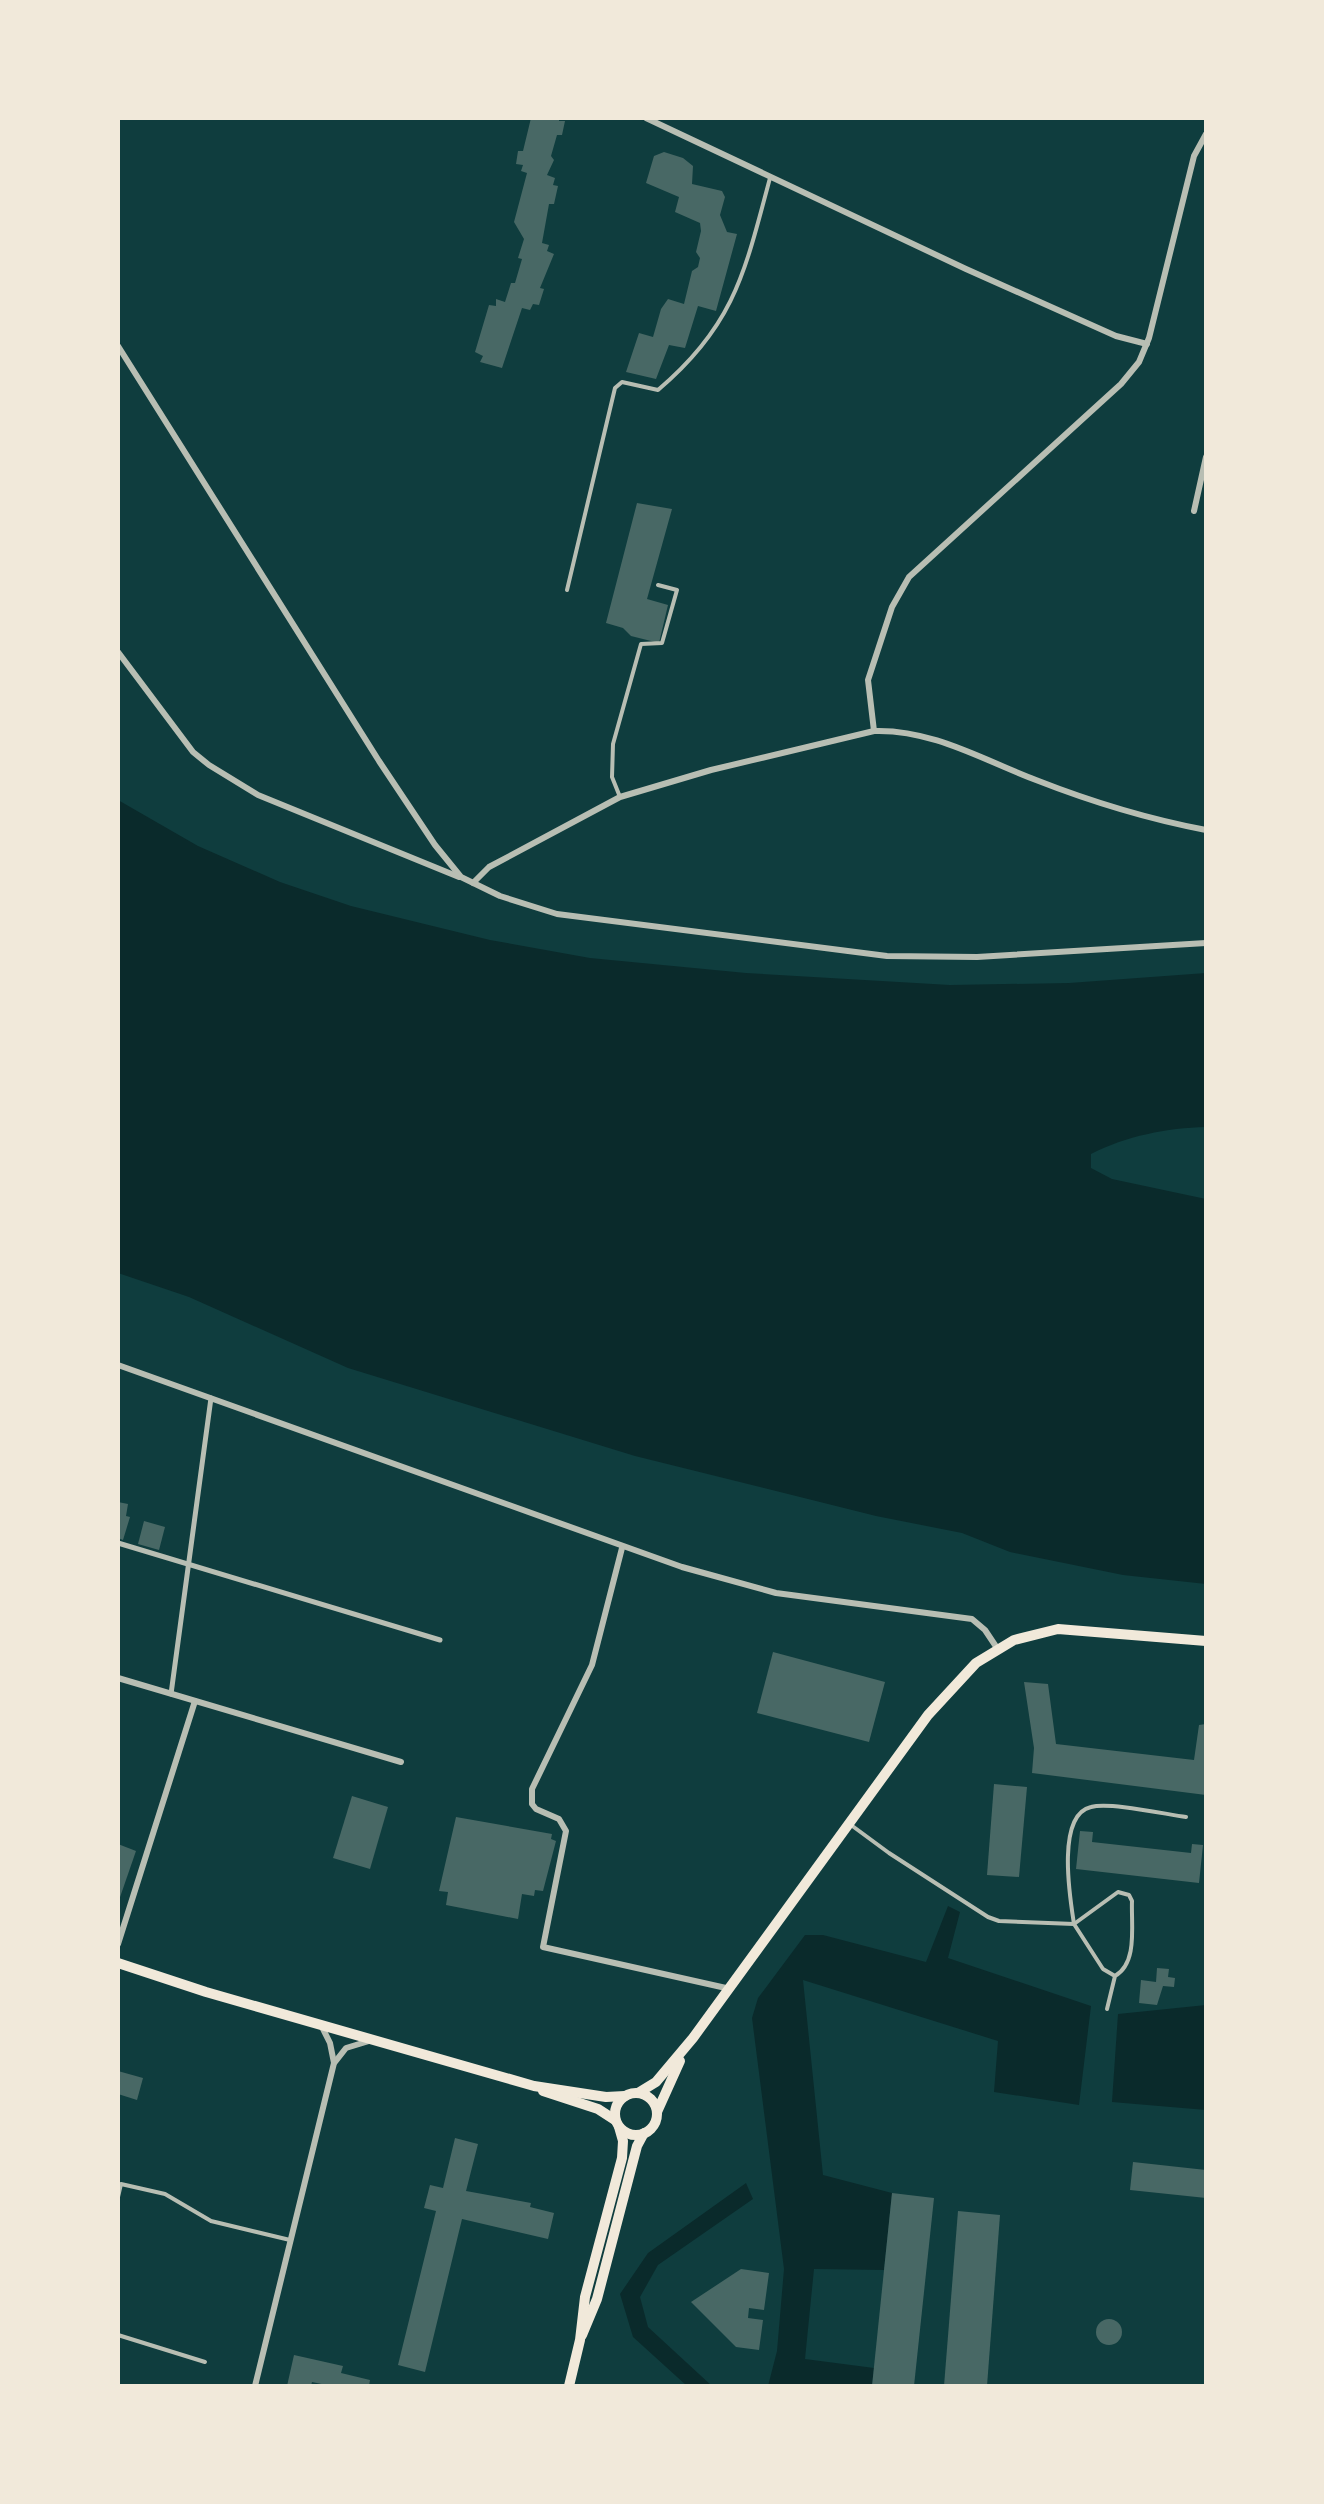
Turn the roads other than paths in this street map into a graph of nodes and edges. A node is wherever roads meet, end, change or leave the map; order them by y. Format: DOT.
graph roads {
  1 [pos="646,118"];
  2 [pos="1206,134"];
  3 [pos="770,176"];
  4 [pos="1147,344"];
  5 [pos="118,346"];
  6 [pos="1206,457"];
  7 [pos="1194,511"];
  8 [pos="658,585"];
  9 [pos="567,590"];
  10 [pos="118,652"];
  11 [pos="874,730"];
  12 [pos="620,797"];
  13 [pos="1206,830"];
  14 [pos="460,877"];
  15 [pos="473,884"];
  16 [pos="1206,943"];
  17 [pos="118,1365"];
  18 [pos="211,1398"];
  19 [pos="118,1543"];
  20 [pos="622,1548"];
  21 [pos="189,1564"];
  22 [pos="440,1640"];
  23 [pos="1206,1641"];
  24 [pos="997,1648"];
  25 [pos="118,1678"];
  26 [pos="171,1694"];
  27 [pos="195,1701"];
  28 [pos="401,1762"];
  29 [pos="1186,1817"];
  30 [pos="848,1822"];
  31 [pos="1074,1924"];
  32 [pos="118,1944"];
  33 [pos="118,1963"];
  34 [pos="1116,1976"];
  35 [pos="726,1988"];
  36 [pos="1107,2009"];
  37 [pos="320,2025"];
  38 [pos="693,2038"];
  39 [pos="373,2040"];
  40 [pos="334,2063"];
  41 [pos="534,2086"];
  42 [pos="638,2093"];
  43 [pos="625,2096"];
  44 [pos="657,2112"];
  45 [pos="618,2124"];
  46 [pos="644,2133"];
  47 [pos="118,2197"];
  48 [pos="290,2240"];
  49 [pos="118,2335"];
  50 [pos="580,2340"];
  51 [pos="205,2362"];
  52 [pos="254,2386"];
  53 [pos="569,2386"];
  1 -- 3 [label="street"];
  2 -- 4 [label="street"];
  3 -- 4 [label="street"];
  3 -- 9 [label="lane"];
  4 -- 11 [label="street"];
  5 -- 14 [label="street"];
  6 -- 7 [label="street"];
  8 -- 12 [label="lane"];
  10 -- 14 [label="street"];
  11 -- 12 [label="street"];
  11 -- 13 [label="street"];
  12 -- 15 [label="street"];
  14 -- 15 [label="street"];
  15 -- 16 [label="street"];
  17 -- 18 [label="street"];
  18 -- 20 [label="street"];
  18 -- 21 [label="street"];
  19 -- 21 [label="street"];
  20 -- 24 [label="street"];
  20 -- 35 [label="street"];
  21 -- 22 [label="street"];
  21 -- 26 [label="street"];
  23 -- 24 [label="main road"];
  24 -- 30 [label="main road"];
  25 -- 26 [label="street"];
  26 -- 27 [label="street"];
  27 -- 28 [label="street"];
  27 -- 32 [label="street"];
  29 -- 31 [label="lane"];
  30 -- 31 [label="lane"];
  30 -- 35 [label="main road"];
  31 -- 34 [label="lane"];
  31 -- 34 [label="lane"];
  33 -- 37 [label="main road"];
  34 -- 36 [label="lane"];
  35 -- 38 [label="main road"];
  37 -- 39 [label="main road"];
  37 -- 40 [label="street"];
  38 -- 42 [label="main road"];
  38 -- 44 [label="main road"];
  39 -- 40 [label="street"];
  39 -- 41 [label="main road"];
  40 -- 48 [label="street"];
  41 -- 43 [label="main road"];
  41 -- 45 [label="main road"];
  42 -- 43 [label="main road"];
  42 -- 44 [label="main road"];
  43 -- 45 [label="main road"];
  44 -- 46 [label="main road"];
  45 -- 46 [label="main road"];
  45 -- 50 [label="main road"];
  46 -- 50 [label="main road"];
  47 -- 48 [label="lane"];
  48 -- 52 [label="street"];
  49 -- 51 [label="lane"];
  50 -- 53 [label="main road"];
}
